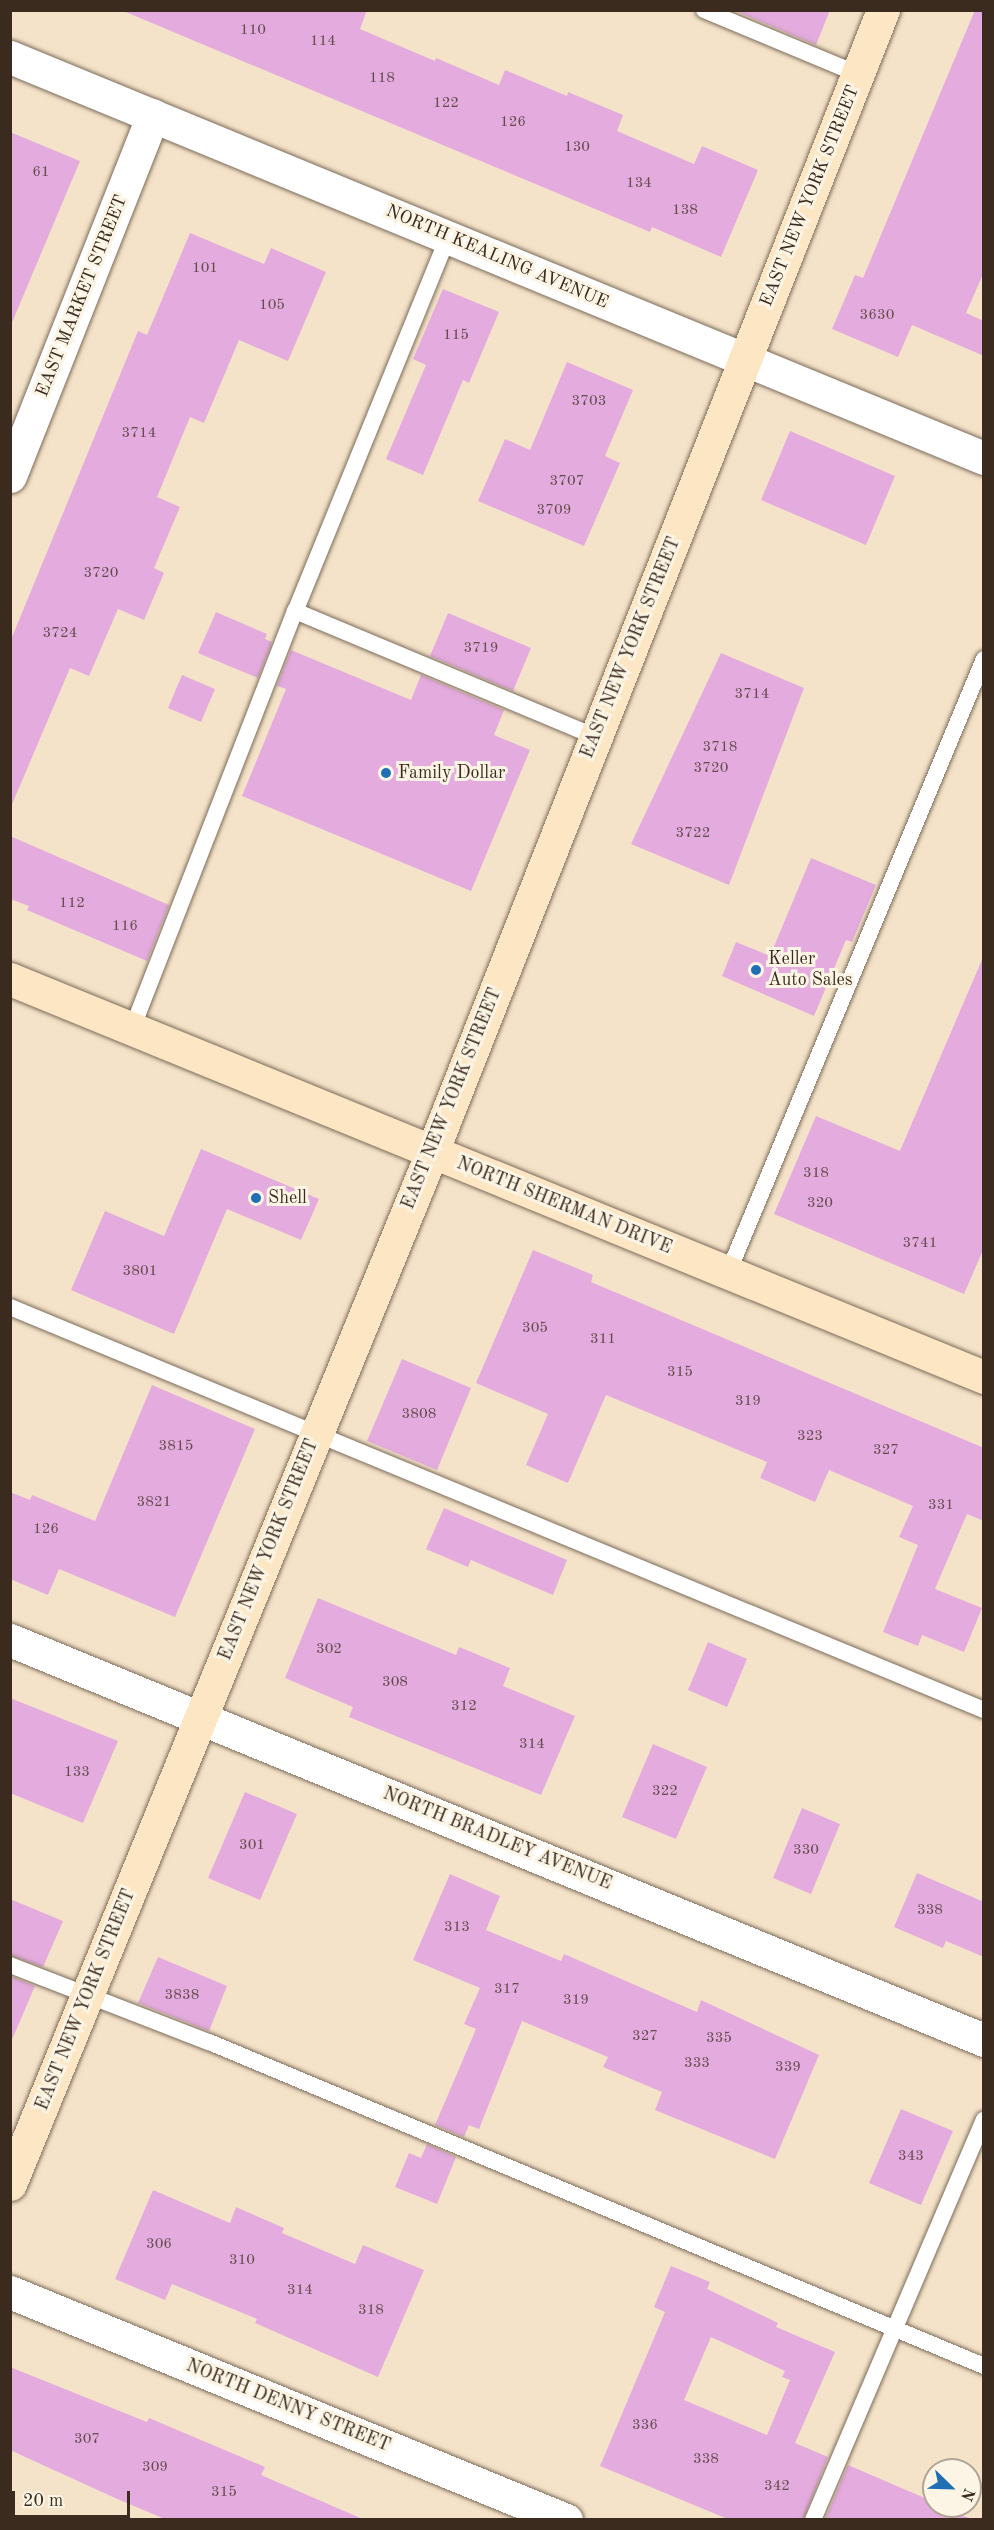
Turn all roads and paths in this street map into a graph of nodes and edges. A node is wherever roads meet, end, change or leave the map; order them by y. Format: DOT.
graph roads {
  1 [pos="704,10"];
  2 [pos="883,10"];
  3 [pos="10,57"];
  4 [pos="858,74"];
  5 [pos="153,116"];
  6 [pos="448,237"];
  7 [pos="745,359"];
  8 [pos="984,458"];
  9 [pos="10,476"];
  10 [pos="295,611"];
  11 [pos="984,659"];
  12 [pos="596,737"];
  13 [pos="10,979"];
  14 [pos="132,1029"];
  15 [pos="432,1152"];
  16 [pos="728,1273"];
  17 [pos="10,1307"];
  18 [pos="984,1377"];
  19 [pos="316,1434"];
  20 [pos="10,1640"];
  21 [pos="984,1710"];
  22 [pos="201,1718"];
  23 [pos="10,1965"];
  24 [pos="87,1998"];
  25 [pos="984,2040"];
  26 [pos="984,2120"];
  27 [pos="10,2184"];
  28 [pos="10,2292"];
  29 [pos="894,2330"];
  30 [pos="984,2367"];
  31 [pos="566,2520"];
  32 [pos="813,2520"];
  1 -- 4 [label="lane"];
  2 -- 4 [label="main road, EAST NEW YORK STREET"];
  3 -- 5 [label="street, NORTH KEALING AVENUE"];
  4 -- 7 [label="main road, EAST NEW YORK STREET"];
  5 -- 6 [label="street, NORTH KEALING AVENUE"];
  5 -- 9 [label="street, EAST MARKET STREET"];
  6 -- 7 [label="street, NORTH KEALING AVENUE"];
  6 -- 10 [label="lane"];
  7 -- 8 [label="street, NORTH KEALING AVENUE"];
  7 -- 12 [label="main road, EAST NEW YORK STREET"];
  10 -- 12 [label="lane"];
  10 -- 14 [label="lane"];
  11 -- 16 [label="lane"];
  12 -- 15 [label="main road, EAST NEW YORK STREET"];
  13 -- 14 [label="main road, NORTH SHERMAN DRIVE"];
  14 -- 15 [label="main road, NORTH SHERMAN DRIVE"];
  15 -- 16 [label="main road, NORTH SHERMAN DRIVE"];
  15 -- 19 [label="main road, EAST NEW YORK STREET"];
  16 -- 18 [label="main road, NORTH SHERMAN DRIVE"];
  17 -- 19 [label="lane"];
  19 -- 21 [label="lane"];
  19 -- 22 [label="main road, EAST NEW YORK STREET"];
  20 -- 22 [label="street, NORTH BRADLEY AVENUE"];
  22 -- 24 [label="main road, EAST NEW YORK STREET"];
  22 -- 25 [label="street, NORTH BRADLEY AVENUE"];
  23 -- 24 [label="lane"];
  24 -- 27 [label="main road, EAST NEW YORK STREET"];
  24 -- 29 [label="lane"];
  26 -- 29 [label="lane"];
  28 -- 31 [label="street, NORTH DENNY STREET"];
  29 -- 30 [label="lane"];
  29 -- 32 [label="lane"];
}
